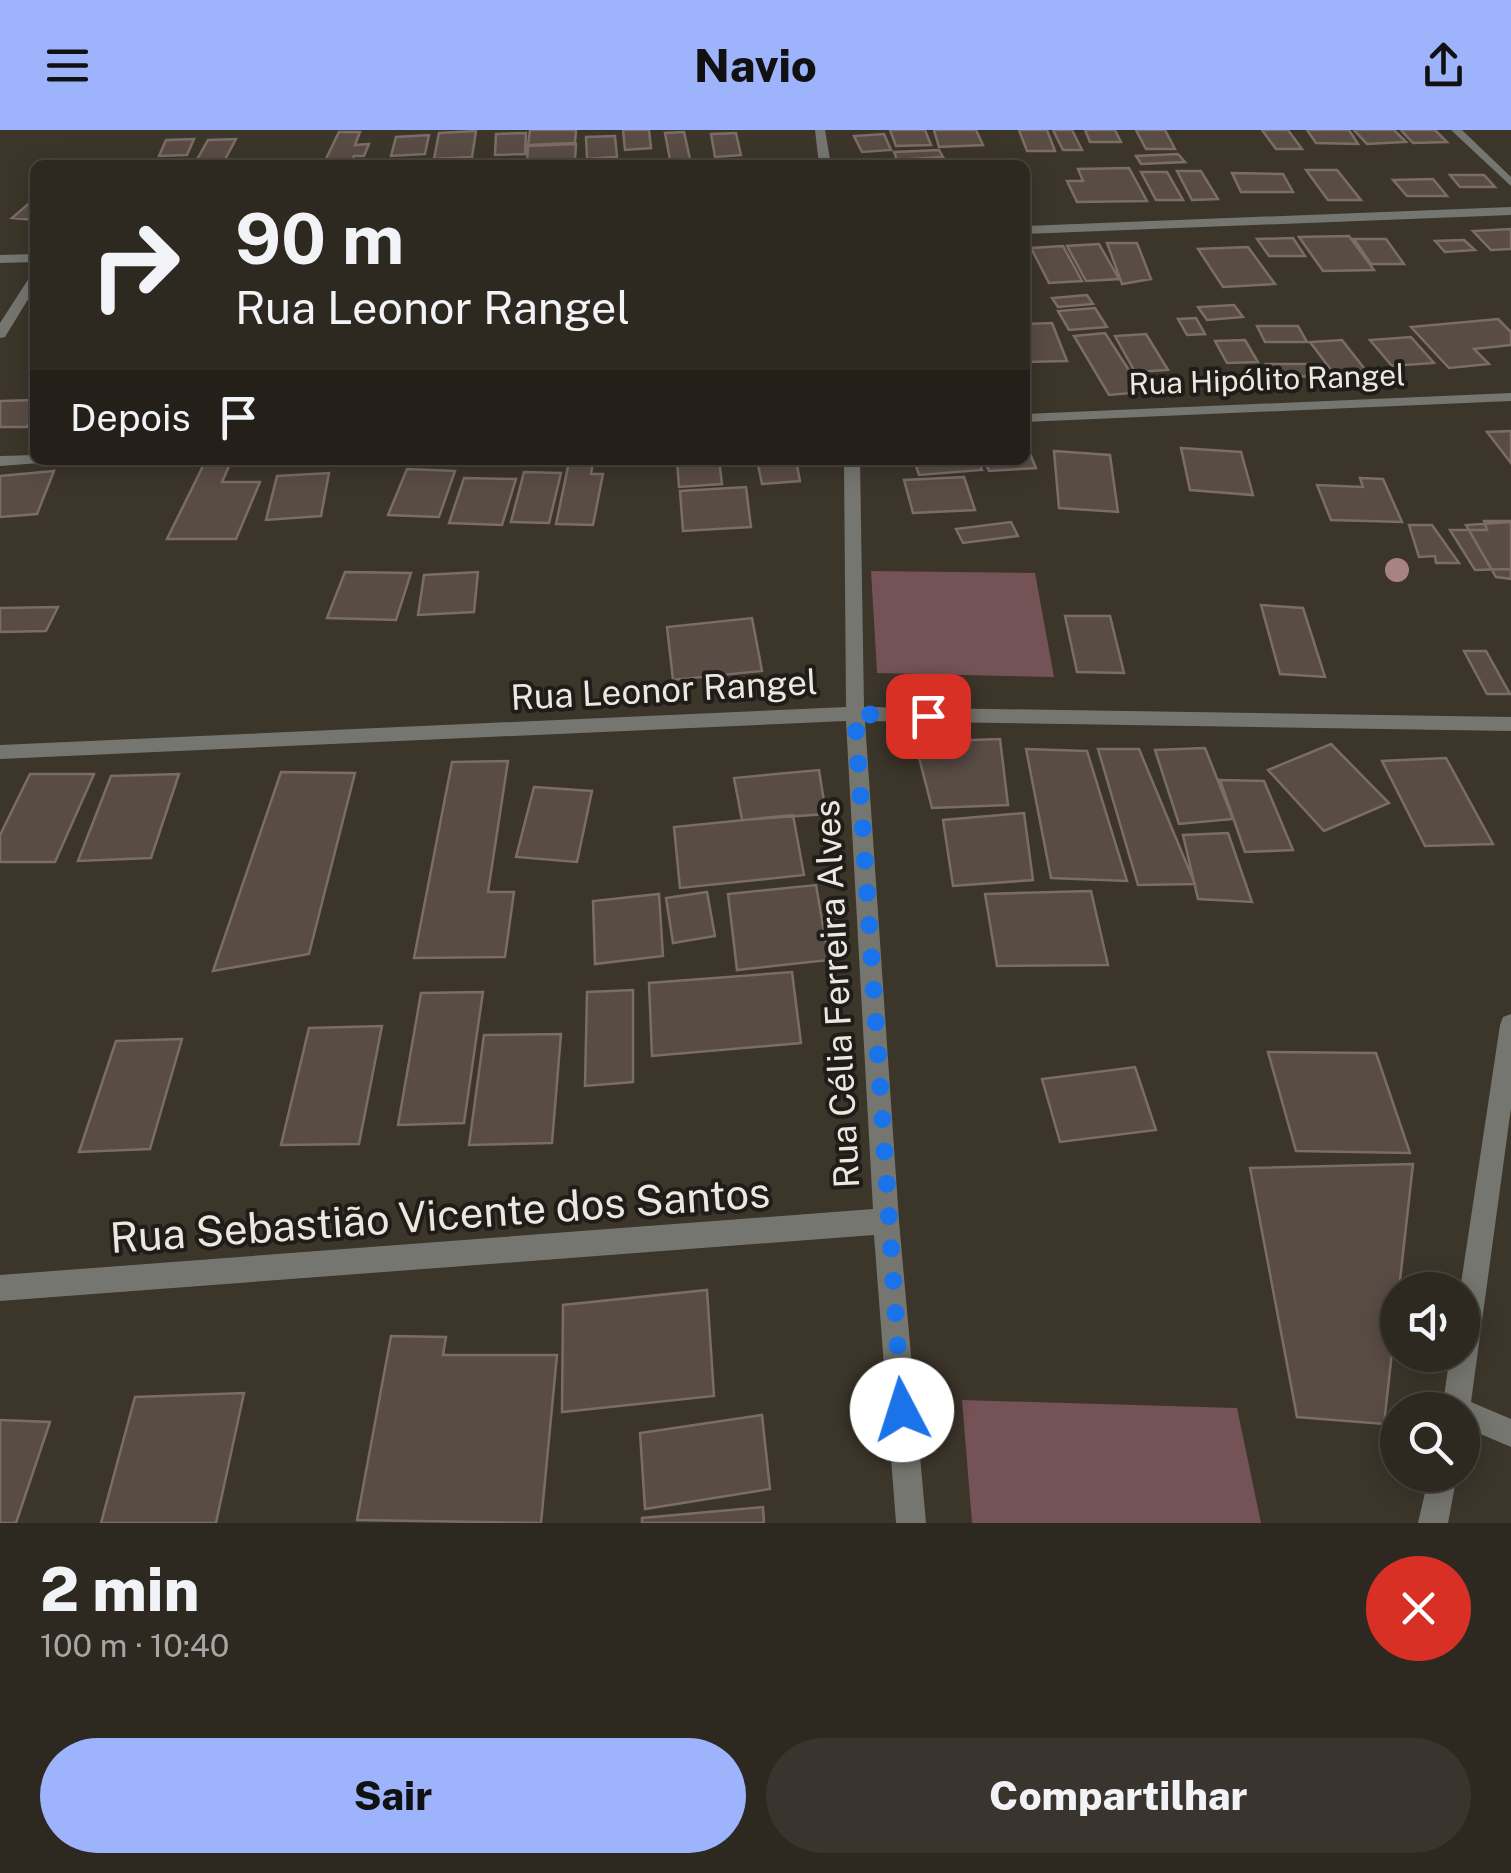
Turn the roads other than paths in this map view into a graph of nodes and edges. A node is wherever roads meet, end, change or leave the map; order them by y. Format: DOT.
graph roads {
  1 [pos="820,130"];
  2 [pos="1456,130"];
  3 [pos="824,160"];
  4 [pos="1511,183"];
  5 [pos="1511,211"];
  6 [pos="1030,230"];
  7 [pos="30,258"];
  8 [pos="0,259"];
  9 [pos="30,286"];
  10 [pos="0,334"];
  11 [pos="1511,397"];
  12 [pos="1030,418"];
  13 [pos="30,460"];
  14 [pos="0,461"];
  15 [pos="852,465"];
  16 [pos="855,714"];
  17 [pos="1511,724"];
  18 [pos="0,752"];
  19 [pos="1511,1025"];
  20 [pos="886,1222"];
  21 [pos="0,1288"];
  22 [pos="1461,1392"];
  23 [pos="1480,1420"];
  24 [pos="1511,1433"];
  25 [pos="1439,1492"];
  26 [pos="911,1523"];
  27 [pos="1433,1523"];
  1 -- 3 [label="street"];
  2 -- 4 [label="street"];
  5 -- 6 [label="street"];
  7 -- 8 [label="street"];
  9 -- 10 [label="street"];
  11 -- 12 [label="street, Rua Hipólito Rangel"];
  13 -- 14 [label="street"];
  15 -- 16 [label="street, Rua Célia Ferreira Alves"];
  16 -- 17 [label="street, Rua Leonor Rangel"];
  16 -- 18 [label="street, Rua Leonor Rangel"];
  16 -- 20 [label="street, Rua Célia Ferreira Alves"];
  19 -- 22 [label="street"];
  20 -- 21 [label="street, Rua Sebastião Vicente dos Santos"];
  20 -- 26 [label="street, Rua Célia Ferreira Alves"];
  23 -- 24 [label="street"];
  25 -- 27 [label="street"];
}
